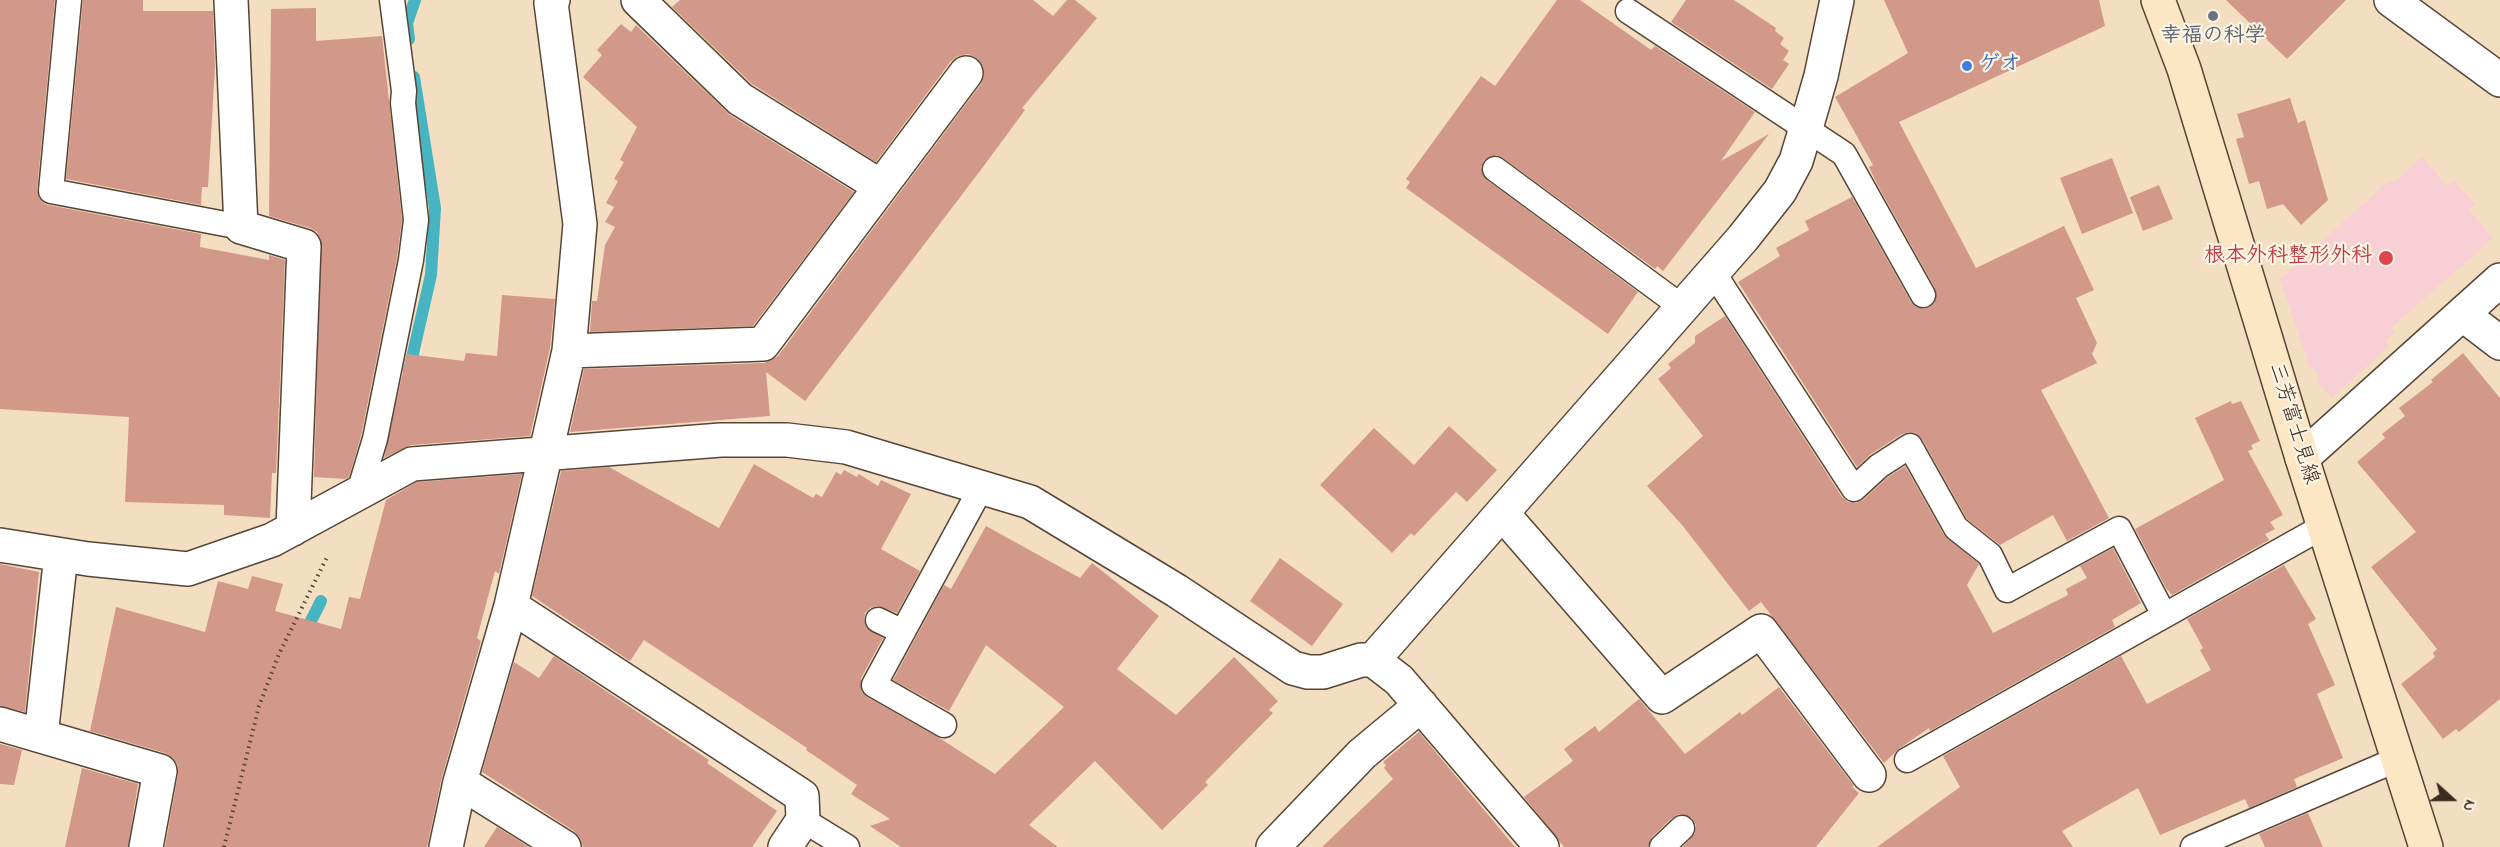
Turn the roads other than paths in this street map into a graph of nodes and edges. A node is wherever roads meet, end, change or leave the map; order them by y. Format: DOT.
graph roads {
  1 [pos="69,0"];
  2 [pos="231,0"];
  3 [pos="392,0"];
  4 [pos="554,0"];
  5 [pos="638,0"];
  6 [pos="1837,0"];
  7 [pos="2158,0"];
  8 [pos="2391,0"];
  9 [pos="1628,11"];
  10 [pos="966,73"];
  11 [pos="2500,80"];
  12 [pos="1806,128"];
  13 [pos="1495,169"];
  14 [pos="880,186"];
  15 [pos="241,227"];
  16 [pos="1713,272"];
  17 [pos="2500,280"];
  18 [pos="1923,295"];
  19 [pos="1682,307"];
  20 [pos="2462,314"];
  21 [pos="2500,344"];
  22 [pos="569,351"];
  23 [pos="546,454"];
  24 [pos="2302,458"];
  25 [pos="981,488"];
  26 [pos="358,492"];
  27 [pos="1502,513"];
  28 [pos="2324,526"];
  29 [pos="293,528"];
  30 [pos="0,545"];
  31 [pos="61,555"];
  32 [pos="511,606"];
  33 [pos="2164,615"];
  34 [pos="878,620"];
  35 [pos="903,632"];
  36 [pos="1373,660"];
  37 [pos="1421,705"];
  38 [pos="0,724"];
  39 [pos="944,724"];
  40 [pos="41,736"];
  41 [pos="1907,759"];
  42 [pos="2398,759"];
  43 [pos="1869,775"];
  44 [pos="460,782"];
  45 [pos="802,820"];
  46 [pos="1682,828"];
  47 [pos="1537,845"];
  48 [pos="146,847"];
  49 [pos="446,847"];
  50 [pos="564,847"];
  51 [pos="784,847"];
  52 [pos="848,847"];
  53 [pos="1273,847"];
  54 [pos="1662,847"];
  55 [pos="2193,847"];
  56 [pos="2427,847"];
  1 -- 15 [label="lane"];
  2 -- 15 [label="street"];
  3 -- 26 [label="lane"];
  4 -- 22 [label="street"];
  5 -- 14 [label="street"];
  6 -- 12 [label="street"];
  7 -- 24 [label="main road, 三芳富士見線"];
  8 -- 11 [label="street"];
  9 -- 12 [label="lane"];
  10 -- 14 [label="street"];
  12 -- 16 [label="street"];
  12 -- 18 [label="lane"];
  13 -- 19 [label="lane"];
  14 -- 22 [label="street"];
  15 -- 29 [label="street"];
  16 -- 19 [label="street"];
  16 -- 33 [label="lane"];
  17 -- 20 [label="street"];
  19 -- 27 [label="street"];
  20 -- 21 [label="street"];
  20 -- 24 [label="street"];
  22 -- 23 [label="street"];
  23 -- 25 [label="street"];
  23 -- 26 [label="street"];
  23 -- 32 [label="street"];
  24 -- 28 [label="main road, 三芳富士見線"];
  25 -- 35 [label="lane"];
  25 -- 36 [label="street"];
  26 -- 29 [label="street"];
  27 -- 36 [label="street"];
  27 -- 43 [label="street"];
  28 -- 33 [label="lane"];
  28 -- 42 [label="main road, 三芳富士見線"];
  29 -- 31 [label="street"];
  30 -- 31 [label="street"];
  31 -- 40 [label="street"];
  32 -- 44 [label="street"];
  32 -- 45 [label="street"];
  33 -- 41 [label="lane"];
  34 -- 35 [label="lane"];
  35 -- 39 [label="lane"];
  36 -- 37 [label="street"];
  37 -- 47 [label="street"];
  37 -- 53 [label="street"];
  38 -- 40 [label="street"];
  40 -- 48 [label="street"];
  42 -- 55 [label="lane"];
  42 -- 56 [label="main road, 三芳富士見線"];
  44 -- 49 [label="street"];
  44 -- 50 [label="street"];
  45 -- 51 [label="street"];
  45 -- 52 [label="lane"];
  46 -- 54 [label="lane"];
}
